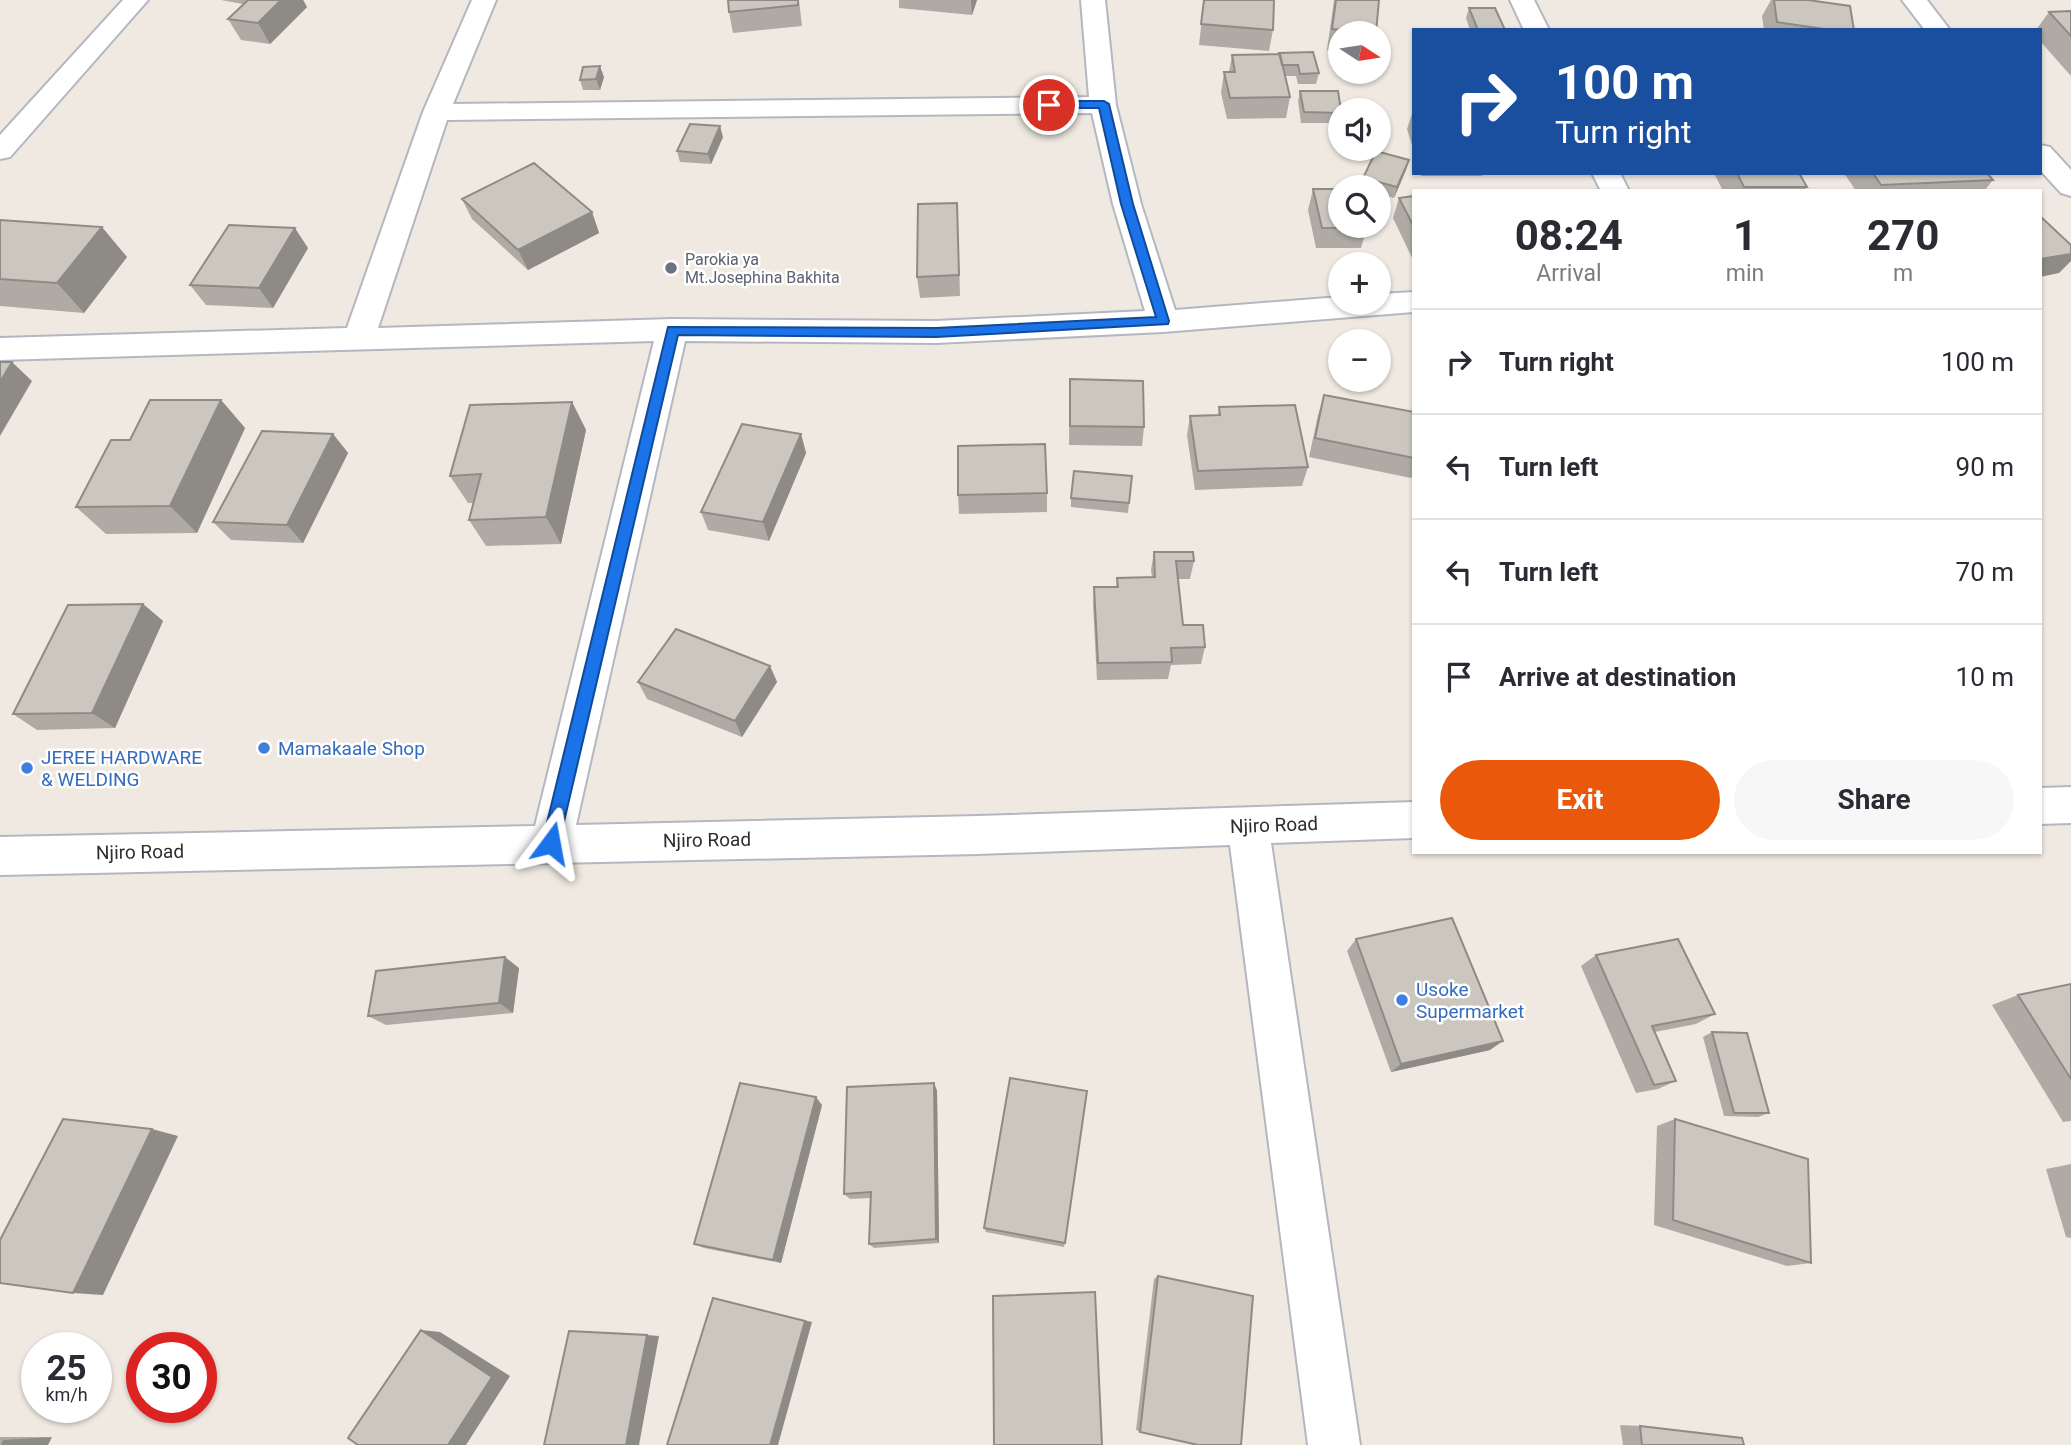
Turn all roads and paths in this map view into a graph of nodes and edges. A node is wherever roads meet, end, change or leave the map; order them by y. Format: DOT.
graph roads {
  1 [pos="136,0"];
  2 [pos="484,0"];
  3 [pos="1093,0"];
  4 [pos="1550,0"];
  5 [pos="1914,0"];
  6 [pos="1530,16"];
  7 [pos="1936,28"];
  8 [pos="1104,104"];
  9 [pos="436,112"];
  10 [pos="0,150"];
  11 [pos="2042,155"];
  12 [pos="2071,187"];
  13 [pos="1412,302"];
  14 [pos="1163,321"];
  15 [pos="672,330"];
  16 [pos="359,337"];
  17 [pos="0,349"];
  18 [pos="2071,805"];
  19 [pos="2042,806"];
  20 [pos="1412,820"];
  21 [pos="1248,825"];
  22 [pos="551,843"];
  23 [pos="0,856"];
  24 [pos="1334,1445"];
  1 -- 10 [label="street"];
  2 -- 9 [label="street"];
  3 -- 8 [label="street"];
  4 -- 6 [label="street"];
  5 -- 7 [label="street"];
  8 -- 9 [label="street"];
  8 -- 14 [label="street"];
  9 -- 16 [label="street"];
  11 -- 12 [label="street"];
  13 -- 14 [label="street"];
  14 -- 15 [label="street"];
  15 -- 16 [label="street"];
  15 -- 22 [label="street"];
  16 -- 17 [label="street"];
  18 -- 19 [label="street"];
  20 -- 21 [label="street, Njiro Road"];
  21 -- 22 [label="street, Njiro Road"];
  21 -- 24 [label="street"];
  22 -- 23 [label="street, Njiro Road"];
}
